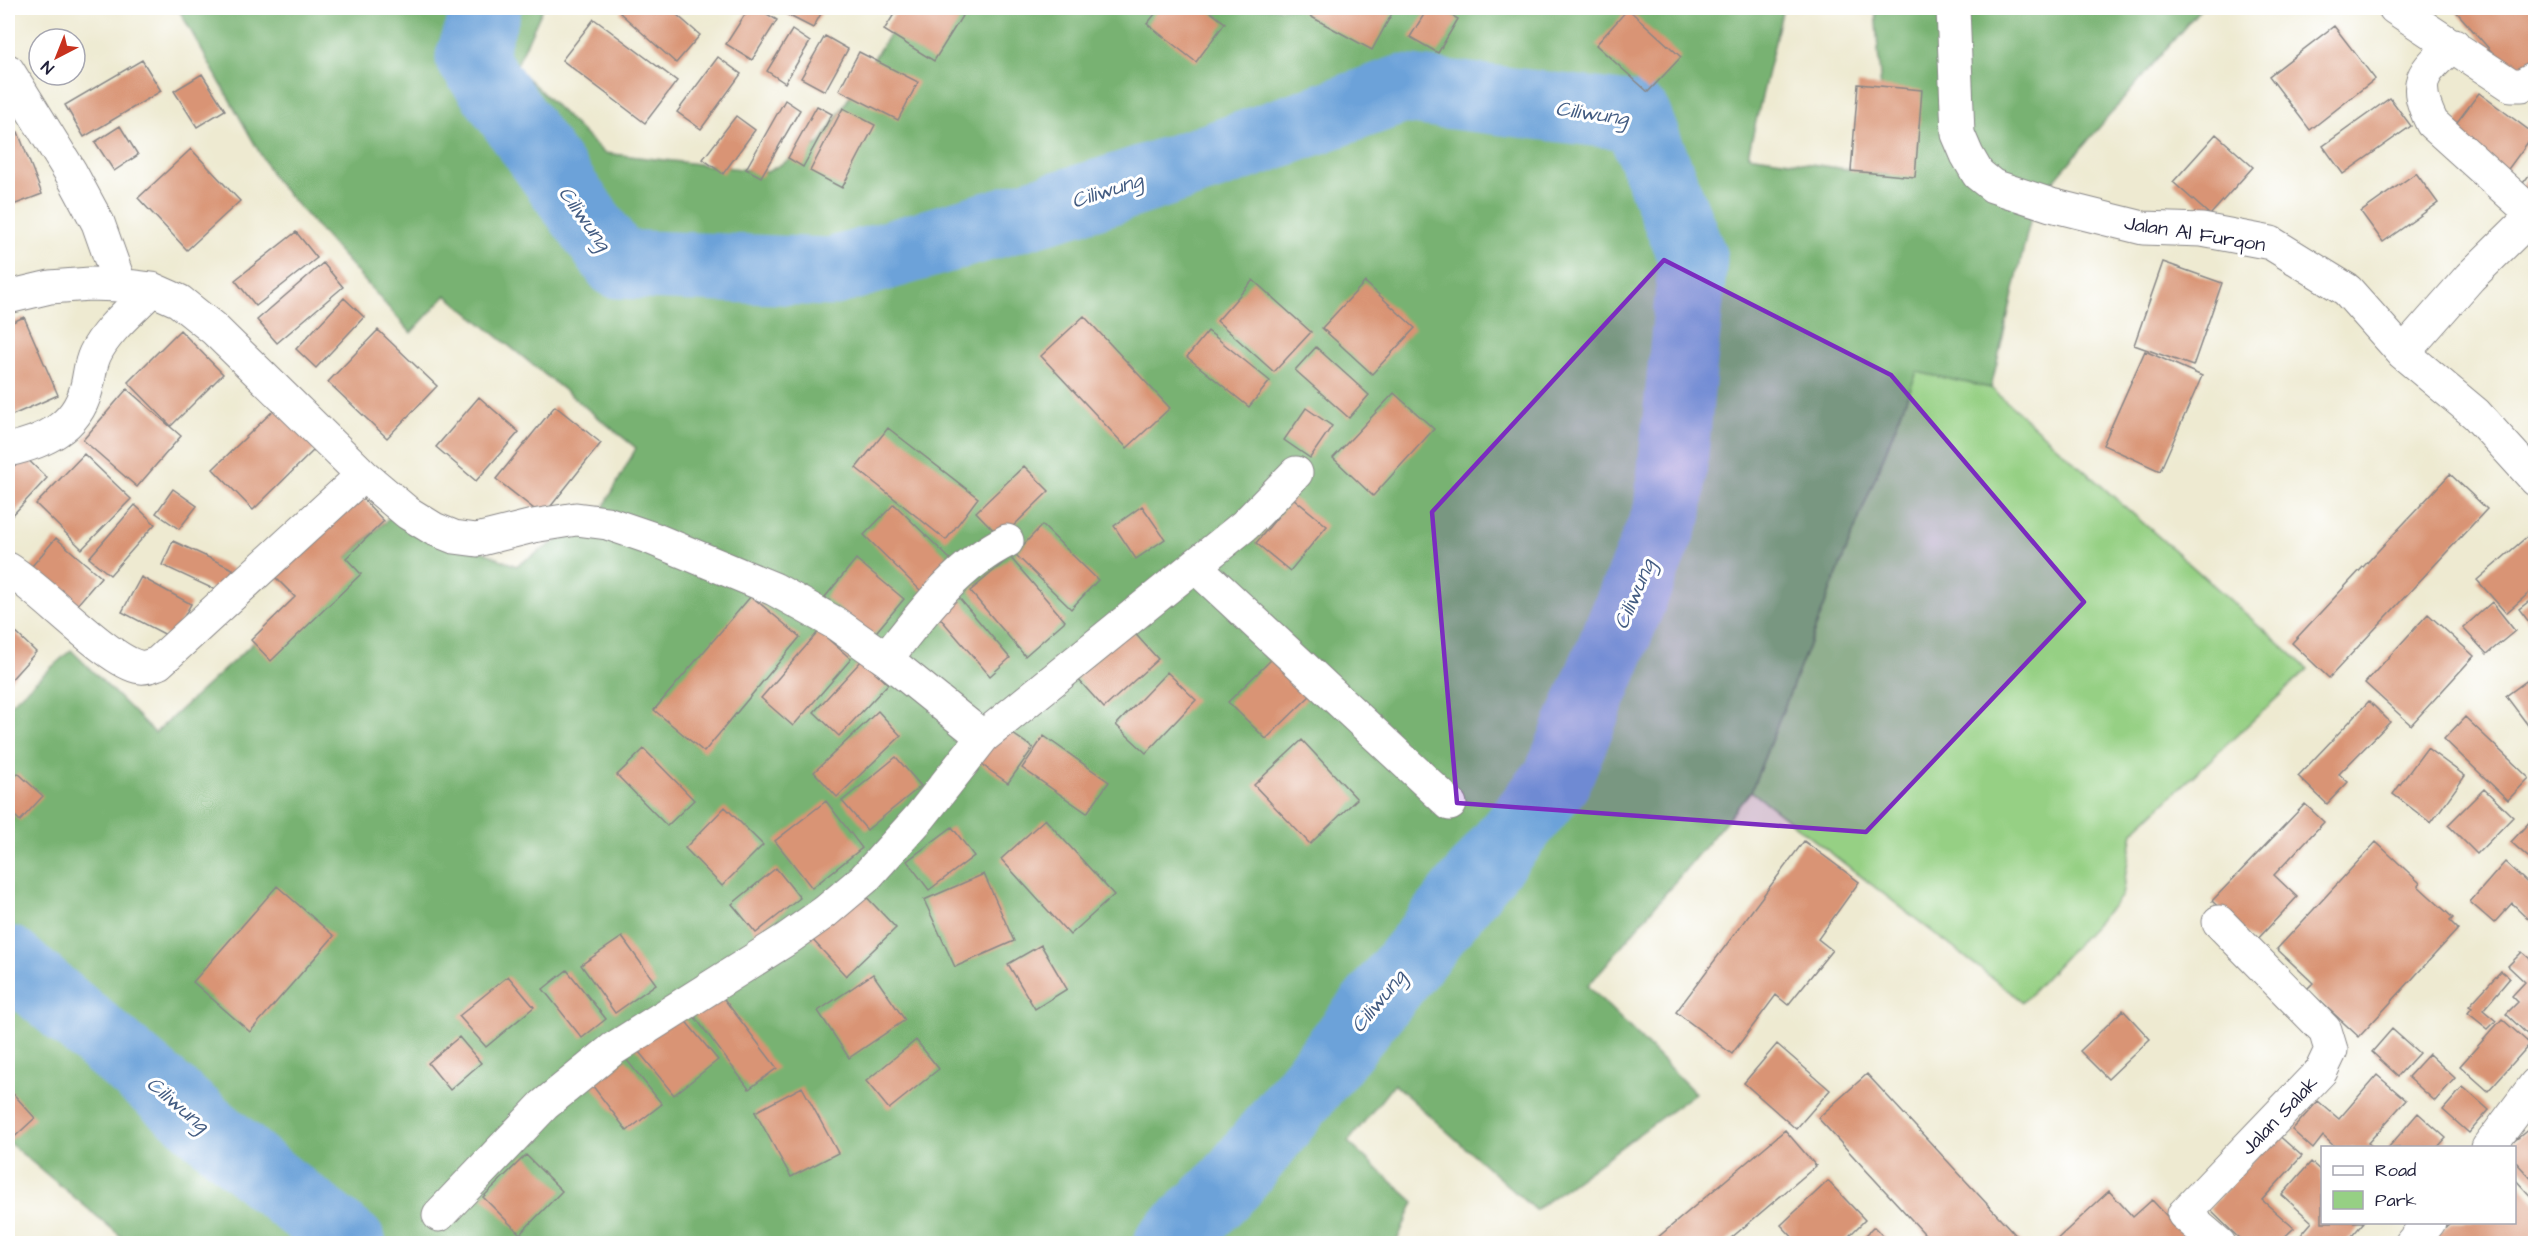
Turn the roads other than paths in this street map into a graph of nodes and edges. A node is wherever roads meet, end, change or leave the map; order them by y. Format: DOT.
graph roads {
  1 [pos="1953,8"];
  2 [pos="2395,8"];
  3 [pos="2454,45"];
  4 [pos="8,71"];
  5 [pos="2535,77"];
  6 [pos="2534,216"];
  7 [pos="120,285"];
  8 [pos="152,289"];
  9 [pos="8,297"];
  10 [pos="2403,353"];
  11 [pos="8,450"];
  12 [pos="1296,473"];
  13 [pos="363,475"];
  14 [pos="2535,480"];
  15 [pos="1007,541"];
  16 [pos="1196,567"];
  17 [pos="8,569"];
  18 [pos="886,659"];
  19 [pos="982,737"];
  20 [pos="1450,804"];
  21 [pos="2219,922"];
  22 [pos="2535,1084"];
  23 [pos="2489,1146"];
  24 [pos="439,1215"];
  25 [pos="2427,1224"];
  26 [pos="2219,1244"];
  27 [pos="2411,1244"];
  1 -- 10 [label="street, Jalan Al Furqon"];
  2 -- 3 [label="street"];
  3 -- 5 [label="street"];
  3 -- 6 [label="street"];
  4 -- 7 [label="street"];
  6 -- 10 [label="street"];
  7 -- 8 [label="street"];
  7 -- 9 [label="street"];
  8 -- 11 [label="street"];
  8 -- 13 [label="street"];
  10 -- 14 [label="street, Jalan Al Furqon"];
  12 -- 16 [label="street"];
  13 -- 17 [label="street"];
  13 -- 18 [label="street"];
  15 -- 18 [label="street"];
  16 -- 19 [label="street"];
  16 -- 20 [label="street"];
  18 -- 19 [label="street"];
  19 -- 24 [label="street"];
  21 -- 26 [label="street, Jalan Salak"];
  22 -- 23 [label="street"];
  25 -- 27 [label="street"];
}
